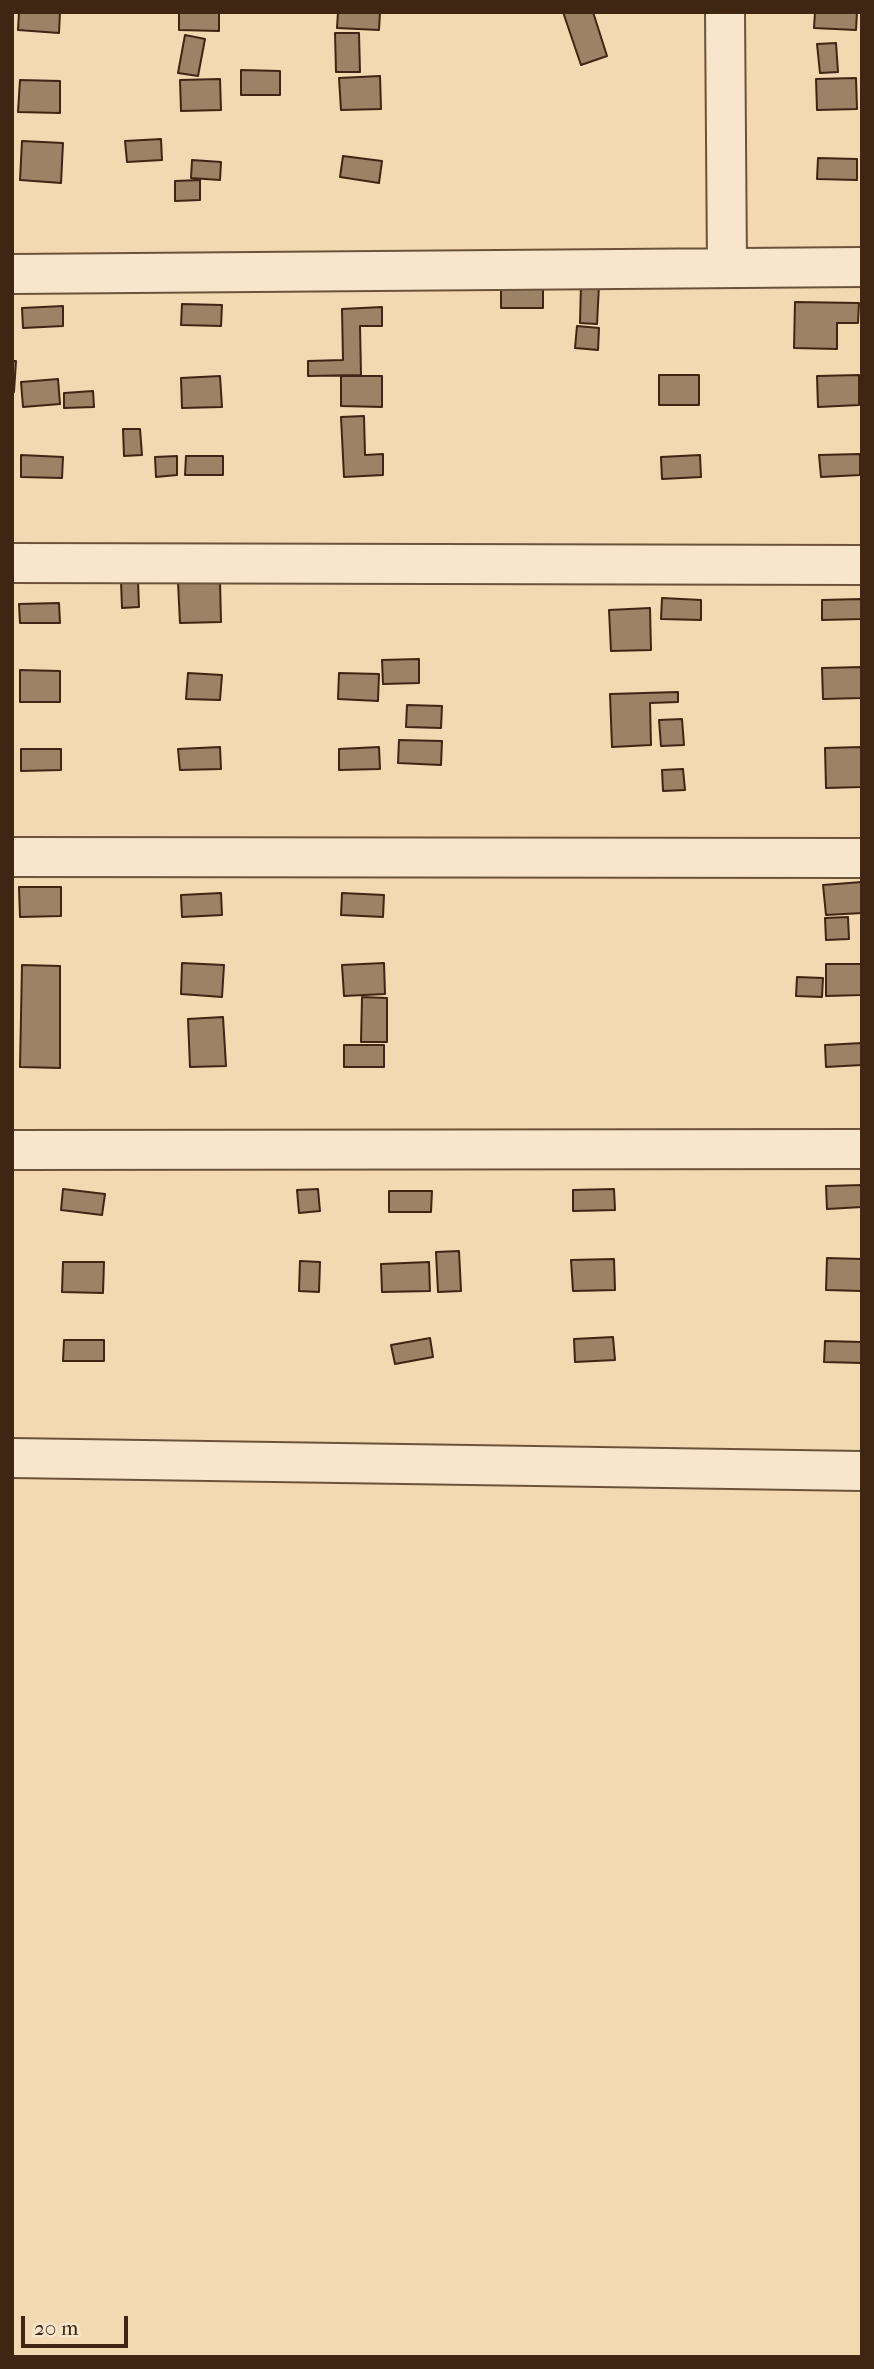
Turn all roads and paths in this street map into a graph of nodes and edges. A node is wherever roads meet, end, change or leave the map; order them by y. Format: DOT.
graph roads {
  1 [pos="725,12"];
  2 [pos="727,267"];
  3 [pos="862,267"];
  4 [pos="12,274"];
  5 [pos="12,563"];
  6 [pos="862,565"];
  7 [pos="12,857"];
  8 [pos="862,858"];
  9 [pos="862,1149"];
  10 [pos="12,1150"];
  11 [pos="12,1458"];
  12 [pos="862,1471"];
  1 -- 2 [label="street"];
  2 -- 3 [label="street"];
  2 -- 4 [label="street"];
  5 -- 6 [label="street"];
  7 -- 8 [label="street"];
  9 -- 10 [label="street"];
  11 -- 12 [label="street"];
}
